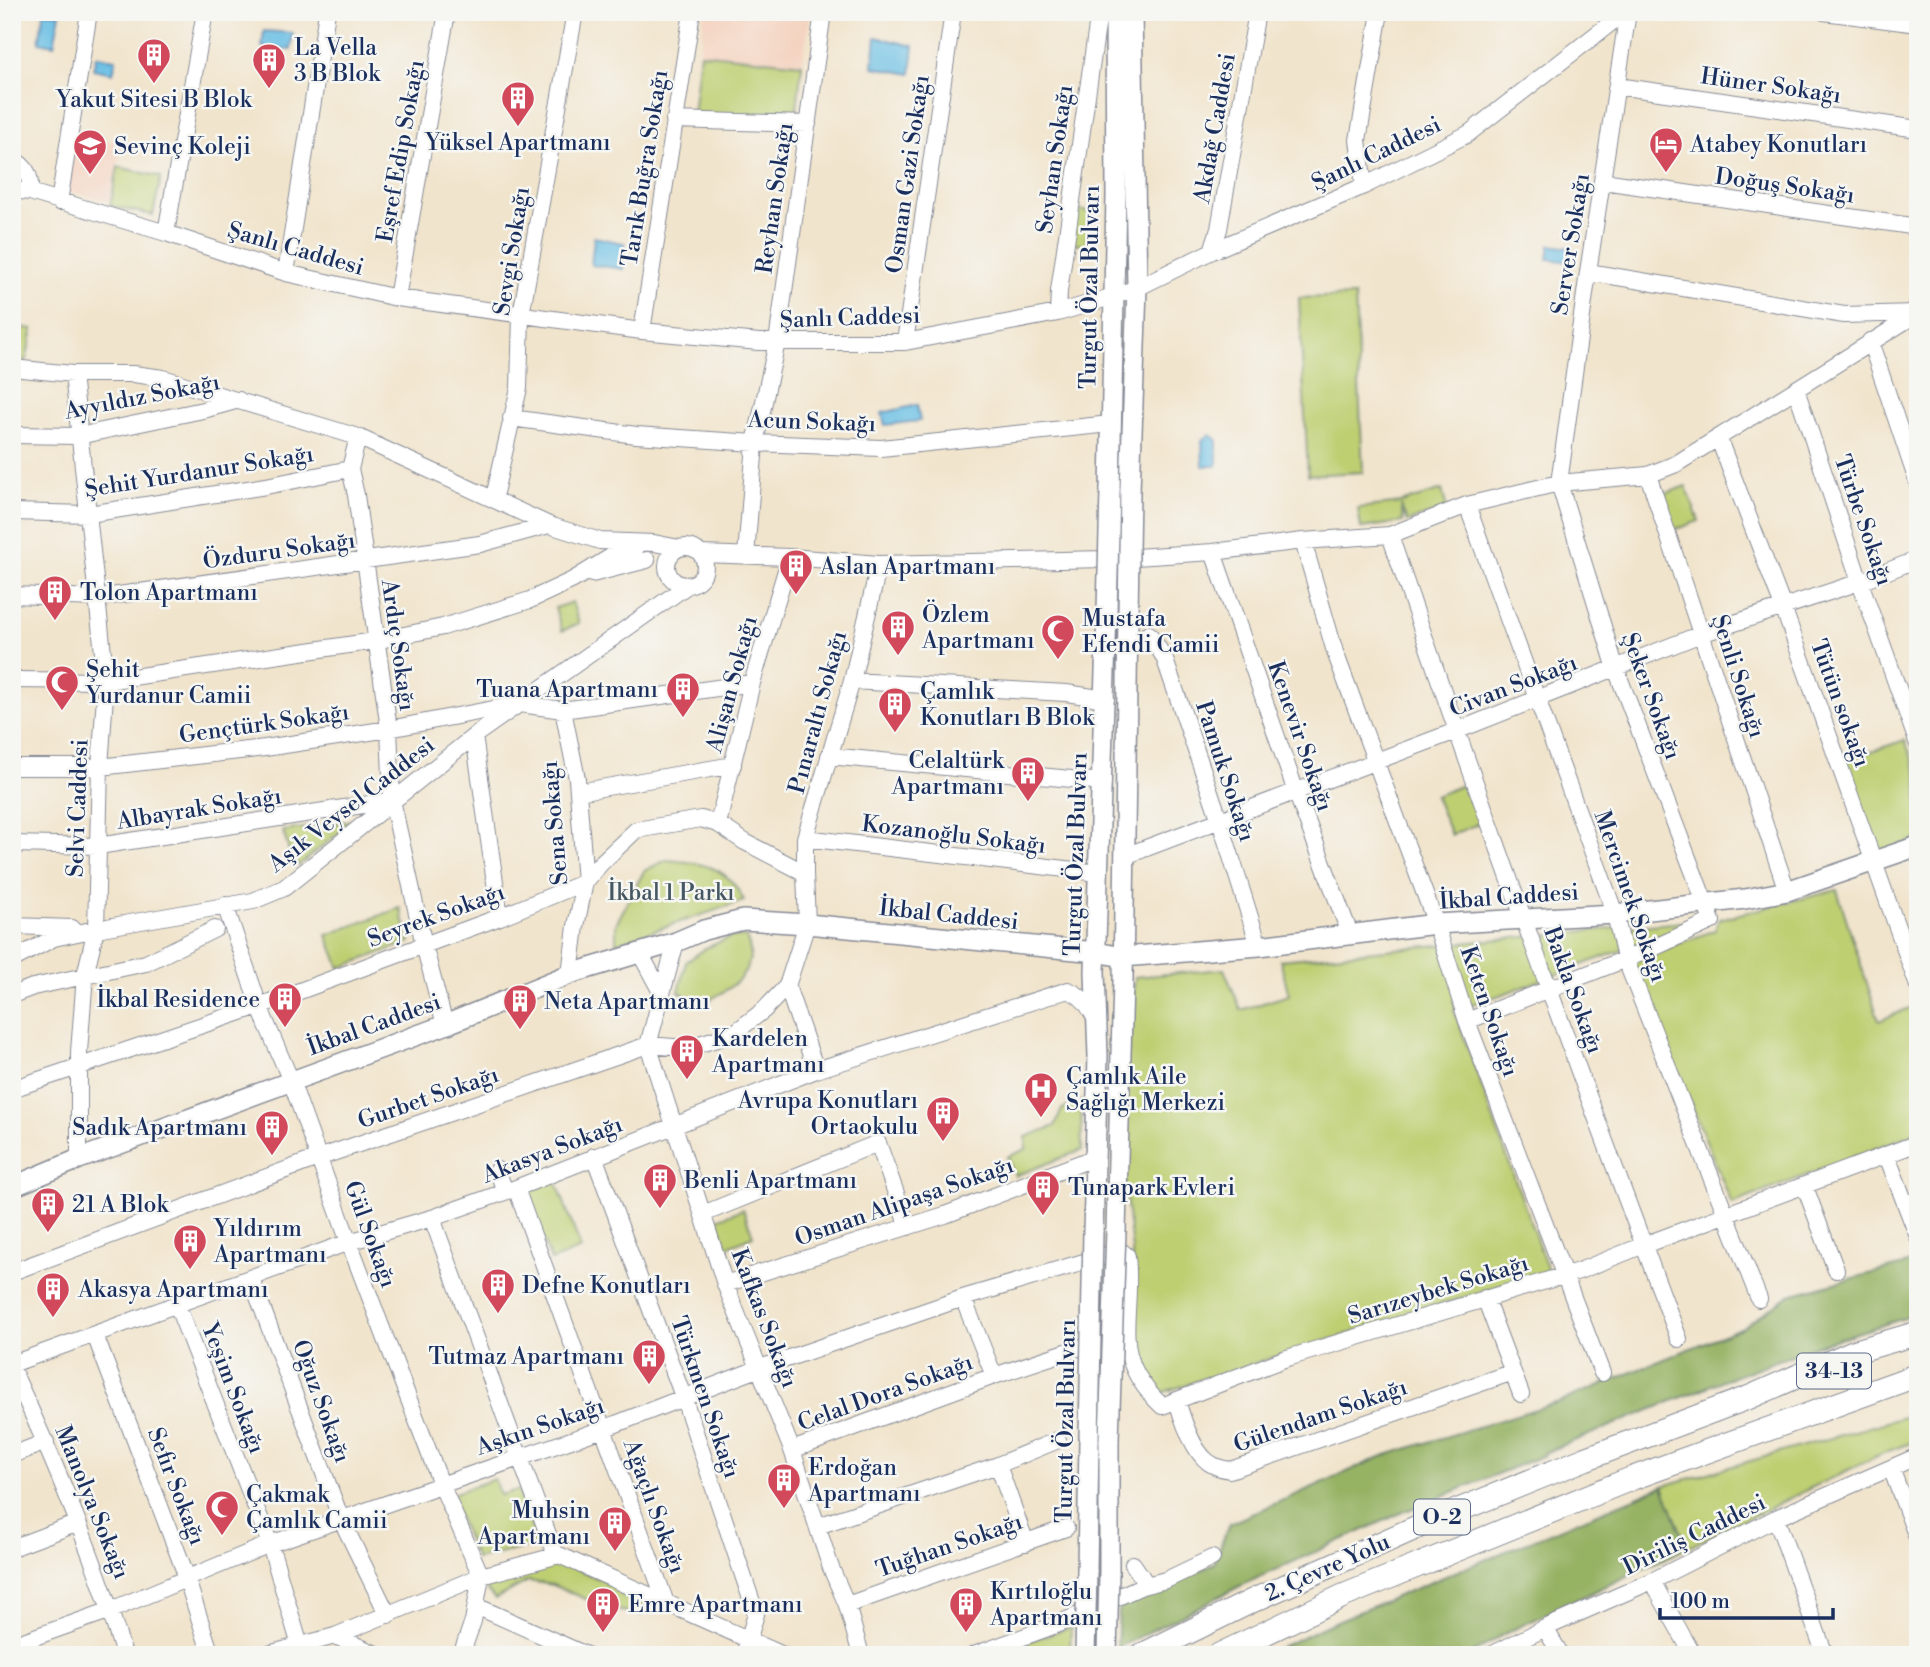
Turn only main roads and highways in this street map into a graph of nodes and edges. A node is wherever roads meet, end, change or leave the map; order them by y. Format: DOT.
graph roads {
  1 [pos="1115,12"];
  2 [pos="1132,12"];
  3 [pos="1918,846"];
  4 [pos="1096,952"];
  5 [pos="1123,957"];
  6 [pos="12,1186"];
  7 [pos="1918,1333"];
  8 [pos="1918,1346"];
  9 [pos="1918,1375"];
  10 [pos="1918,1387"];
  11 [pos="1750,1397"];
  12 [pos="1761,1430"];
  13 [pos="1084,1655"];
  14 [pos="1107,1655"];
  15 [pos="1142,1655"];
  16 [pos="1219,1655"];
  1 -- 4 [label="main road, Turgut Özal Bulvarı, bridge"];
  2 -- 5 [label="main road, Turgut Özal Bulvarı, bridge"];
  3 -- 5 [label="main road, İkbal Caddesi"];
  4 -- 5 [label="main road, İkbal Caddesi"];
  4 -- 6 [label="main road, İkbal Caddesi"];
  4 -- 13 [label="main road, Turgut Özal Bulvarı, bridge"];
  5 -- 14 [label="main road, Turgut Özal Bulvarı, bridge"];
  7 -- 11 [label="highway"];
  8 -- 11 [label="highway, 34-13"];
  9 -- 12 [label="highway, 34-13"];
  10 -- 12 [label="highway"];
  11 -- 15 [label="highway, 2. Çevre Yolu / O-2"];
  12 -- 16 [label="highway, 2. Çevre Yolu / O-2"];
}
